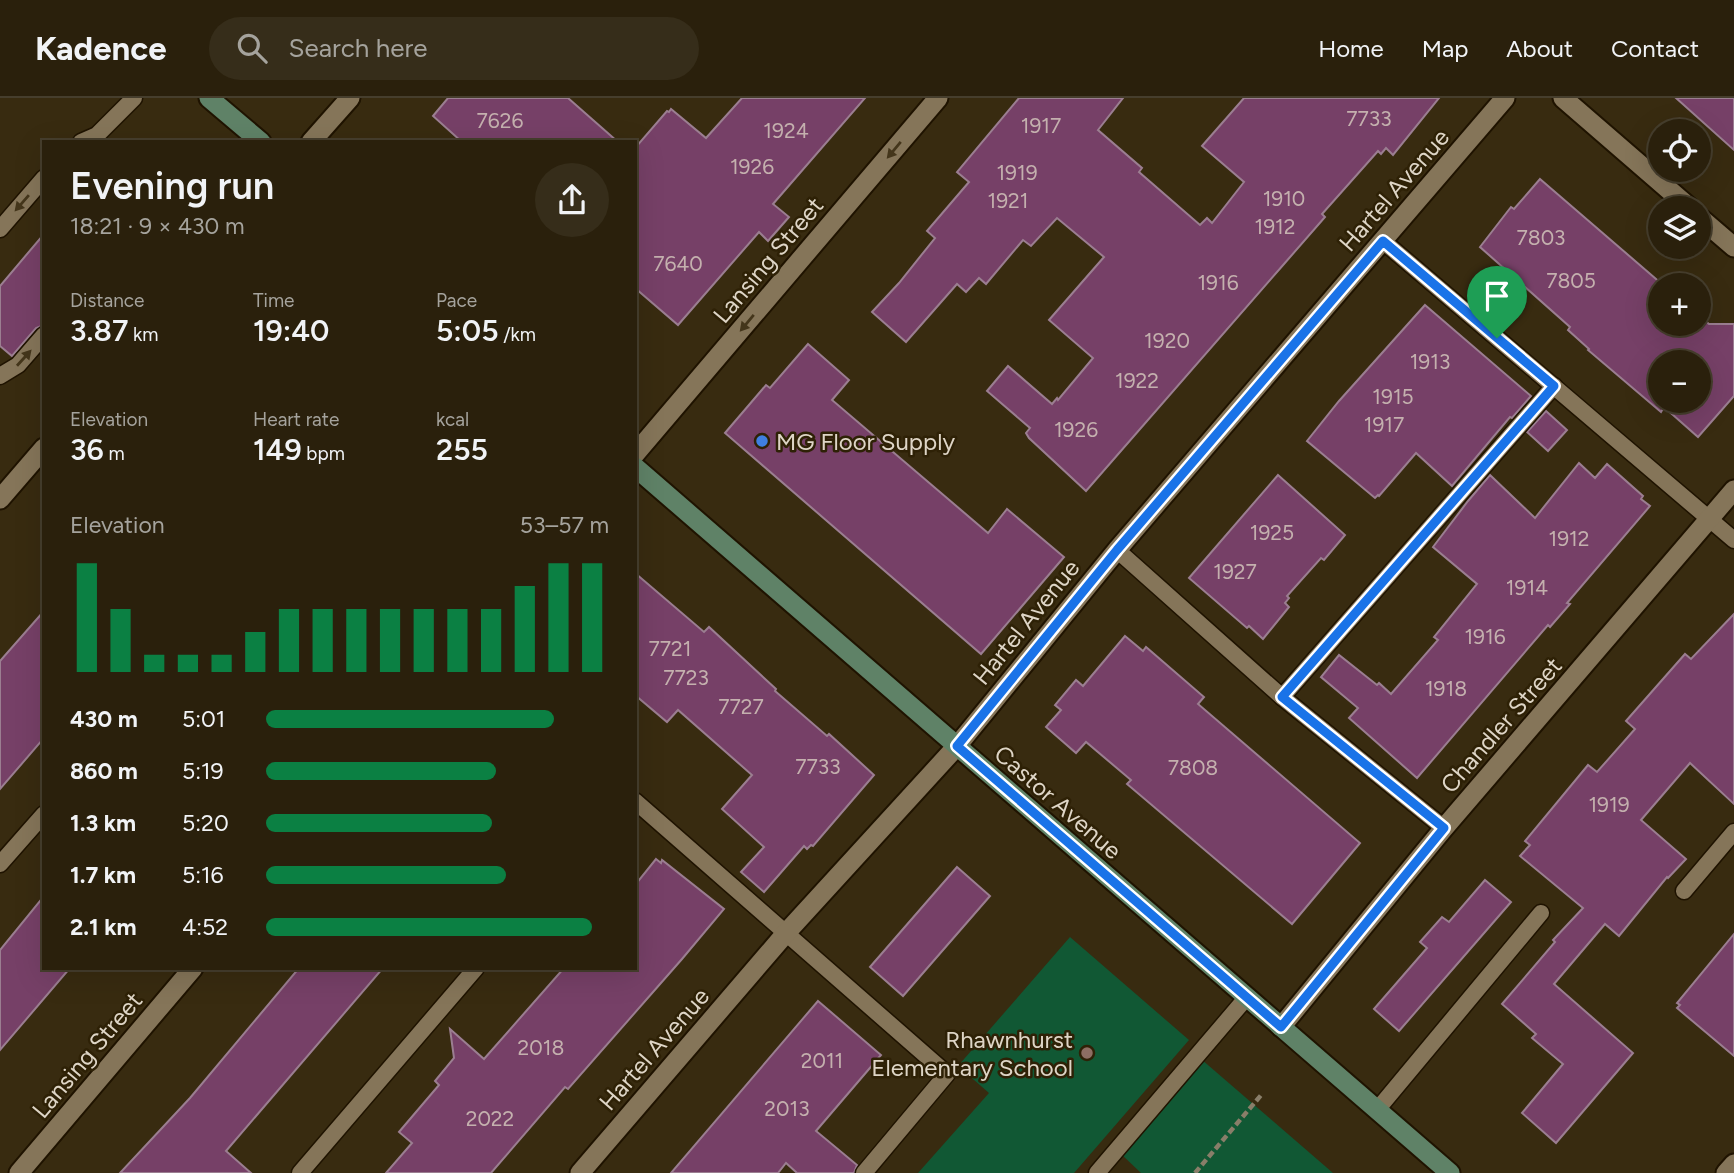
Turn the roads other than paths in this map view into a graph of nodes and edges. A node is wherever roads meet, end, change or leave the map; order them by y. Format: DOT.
graph roads {
  1 [pos="134,98"];
  2 [pos="209,98"];
  3 [pos="350,98"];
  4 [pos="939,98"];
  5 [pos="1505,98"];
  6 [pos="1563,98"];
  7 [pos="103,138"];
  8 [pos="259,140"];
  9 [pos="313,140"];
  10 [pos="42,180"];
  11 [pos="1676,196"];
  12 [pos="1711,227"];
  13 [pos="0,229"];
  14 [pos="1383,241"];
  15 [pos="1734,247"];
  16 [pos="42,337"];
  17 [pos="0,376"];
  18 [pos="1554,386"];
  19 [pos="42,450"];
  20 [pos="637,452"];
  21 [pos="637,469"];
  22 [pos="3,489"];
  23 [pos="1734,490"];
  24 [pos="1709,519"];
  25 [pos="1734,540"];
  26 [pos="1117,550"];
  27 [pos="1282,697"];
  28 [pos="957,746"];
  29 [pos="637,803"];
  30 [pos="42,816"];
  31 [pos="1444,828"];
  32 [pos="1734,832"];
  33 [pos="0,864"];
  34 [pos="1684,891"];
  35 [pos="1541,913"];
  36 [pos="786,933"];
  37 [pos="190,970"];
  38 [pos="474,970"];
  39 [pos="1247,997"];
  40 [pos="1281,1027"];
  41 [pos="1377,1110"];
  42 [pos="1734,1164"];
  43 [pos="19,1173"];
  44 [pos="300,1173"];
  45 [pos="580,1173"];
  46 [pos="864,1173"];
  47 [pos="1097,1173"];
  48 [pos="1450,1173"];
  49 [pos="1726,1173"];
  1 -- 7 [label="lane"];
  2 -- 8 [label="main road"];
  3 -- 9 [label="street"];
  4 -- 20 [label="street, Lansing Street, one-way"];
  5 -- 14 [label="street, Hartel Avenue"];
  6 -- 11 [label="street"];
  10 -- 13 [label="lane, one-way"];
  12 -- 15 [label="street"];
  14 -- 18 [label="lane"];
  14 -- 26 [label="street, Hartel Avenue"];
  17 -- 16 [label="lane, one-way"];
  18 -- 24 [label="lane"];
  18 -- 27 [label="lane"];
  19 -- 22 [label="street"];
  21 -- 28 [label="main road, Castor Avenue"];
  23 -- 24 [label="street, Chandler Street"];
  24 -- 25 [label="lane"];
  24 -- 31 [label="street, Chandler Street"];
  26 -- 27 [label="lane"];
  26 -- 28 [label="street, Hartel Avenue"];
  27 -- 31 [label="lane"];
  28 -- 36 [label="street, Hartel Avenue"];
  28 -- 39 [label="main road, Castor Avenue"];
  29 -- 36 [label="lane"];
  30 -- 33 [label="lane"];
  31 -- 40 [label="street, Chandler Street"];
  32 -- 34 [label="lane"];
  35 -- 41 [label="lane"];
  36 -- 45 [label="street, Hartel Avenue"];
  36 -- 46 [label="lane"];
  37 -- 43 [label="street, Lansing Street"];
  38 -- 44 [label="lane"];
  39 -- 40 [label="main road, Castor Avenue"];
  39 -- 47 [label="lane"];
  40 -- 41 [label="main road, Castor Avenue"];
  41 -- 48 [label="main road, Castor Avenue"];
  42 -- 49 [label="street"];
}
